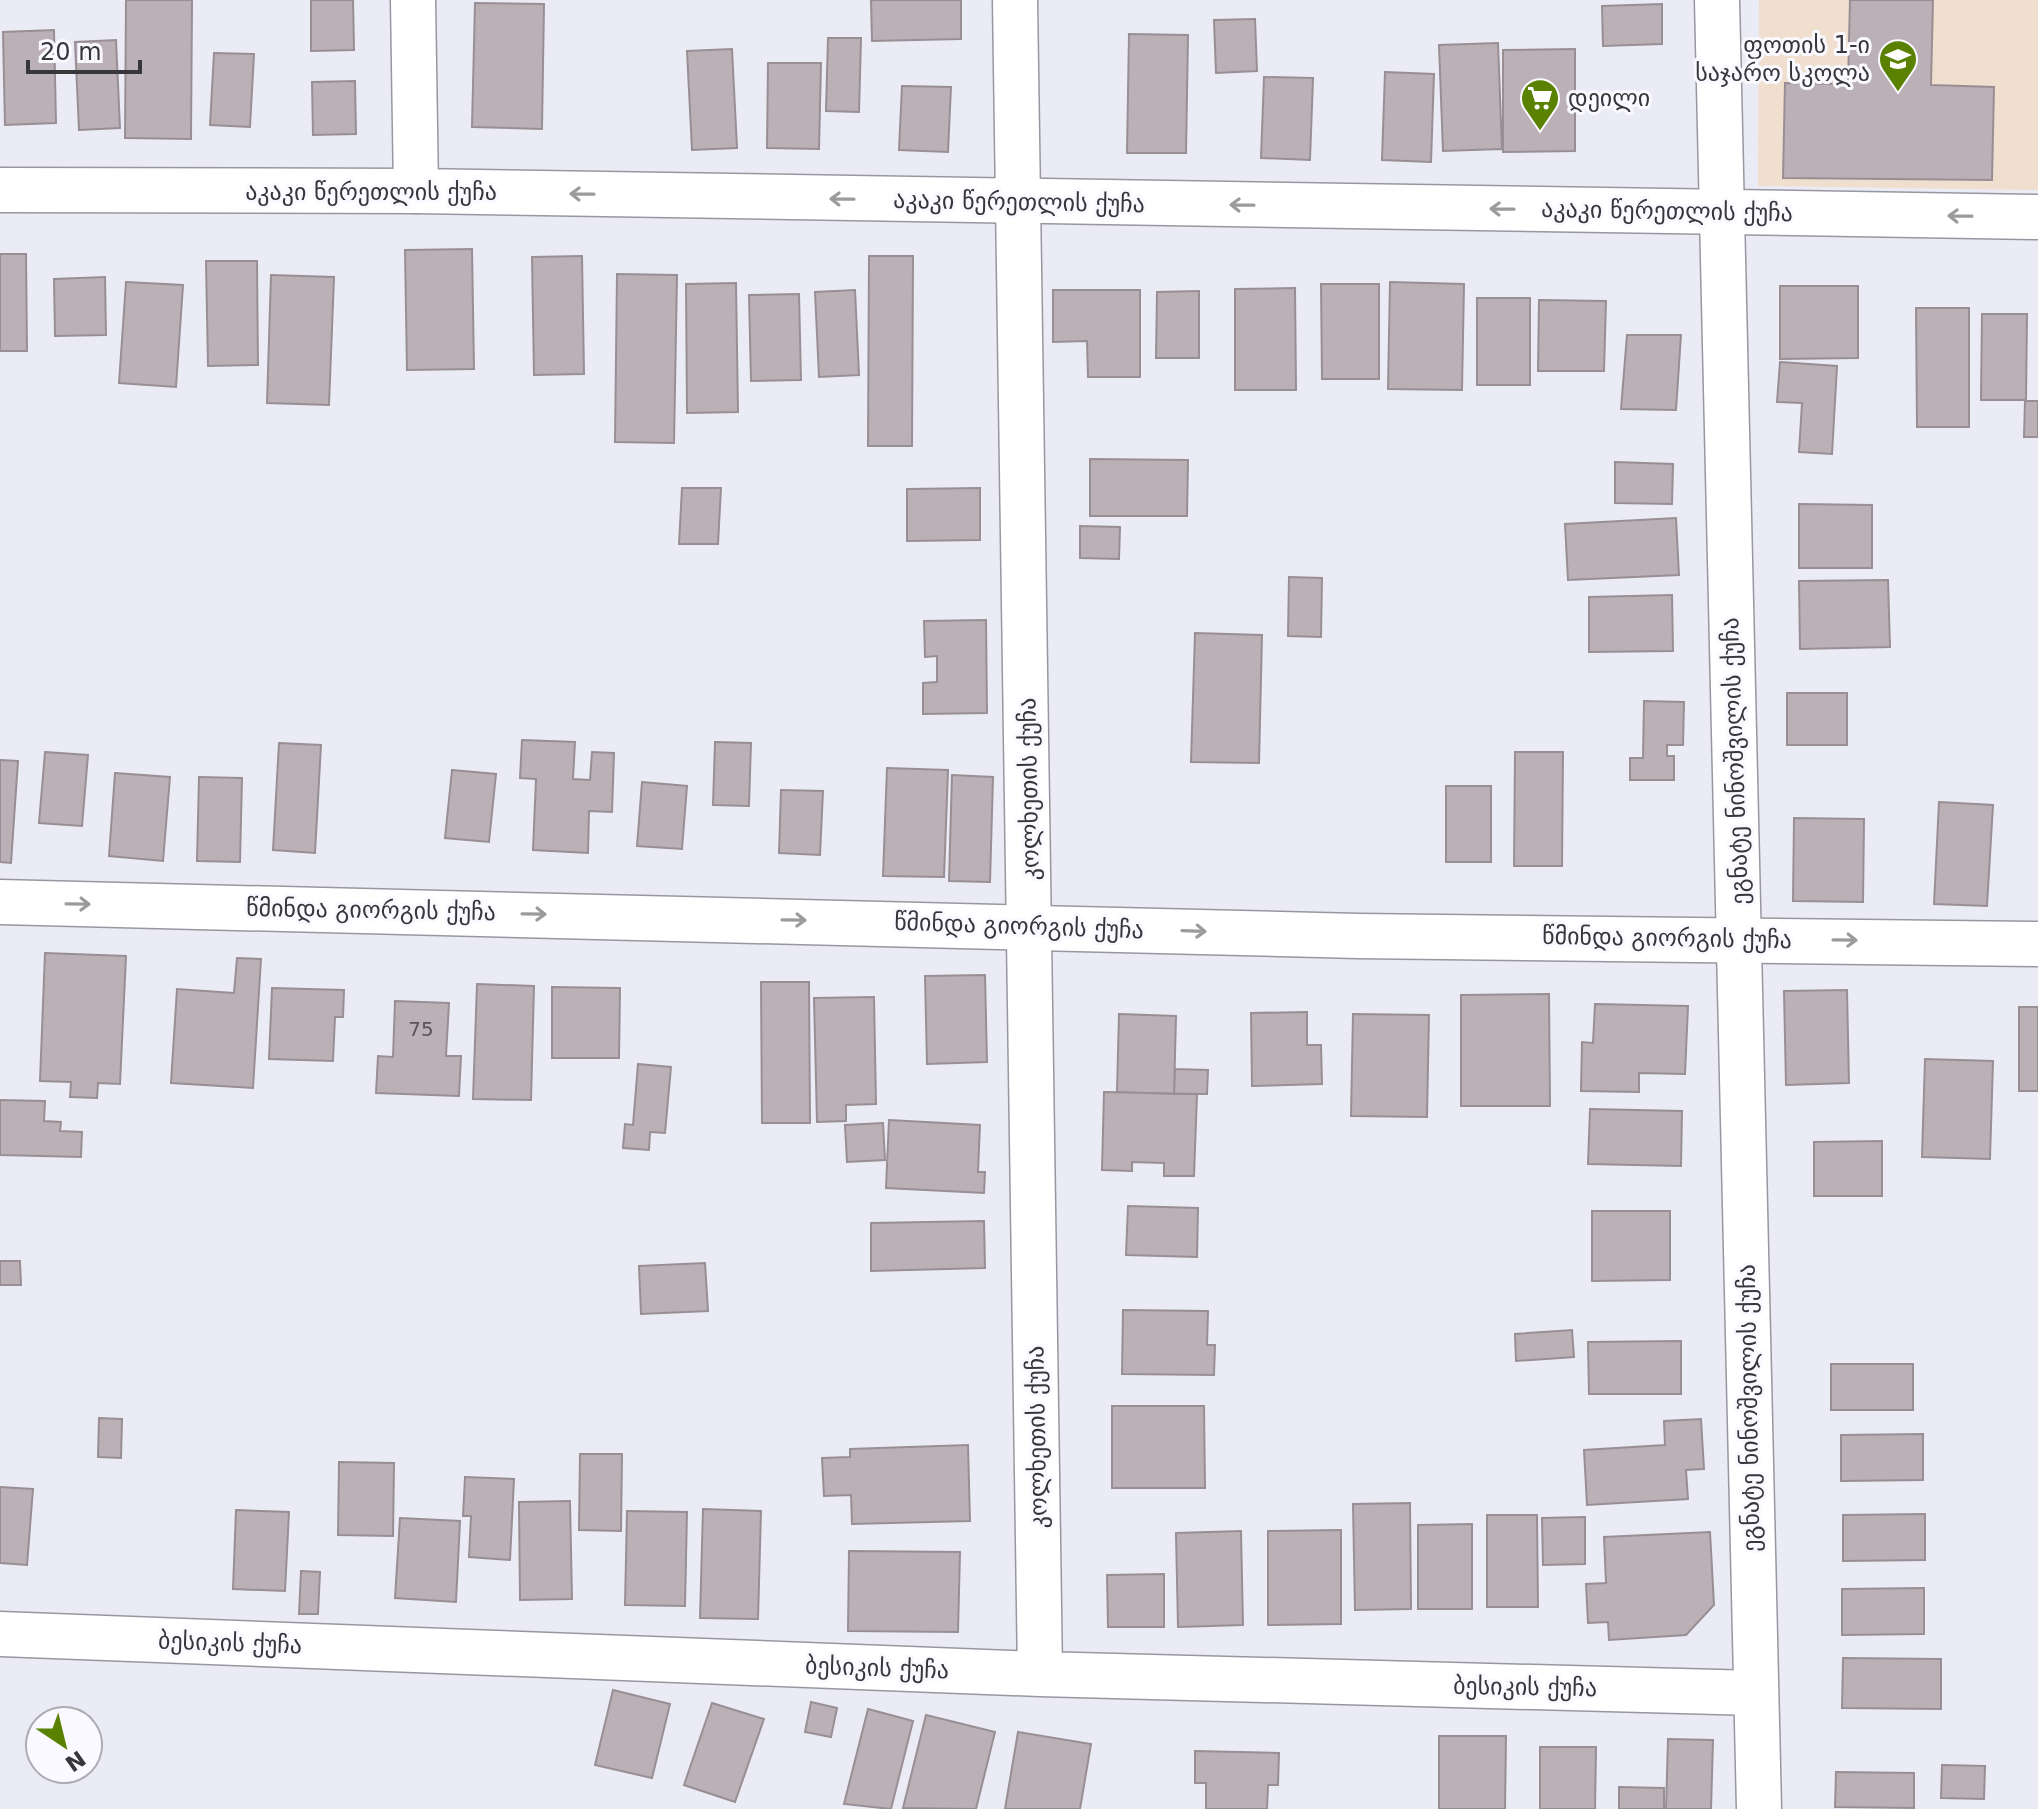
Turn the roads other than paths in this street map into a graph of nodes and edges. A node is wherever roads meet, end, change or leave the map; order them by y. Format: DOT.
graph roads {
  1 [pos="413,0"];
  2 [pos="1015,0"];
  3 [pos="1717,0"];
  4 [pos="0,190"];
  5 [pos="416,191"];
  6 [pos="1019,202"];
  7 [pos="1720,212"];
  8 [pos="2038,217"];
  9 [pos="0,902"];
  10 [pos="1031,926"];
  11 [pos="1739,938"];
  12 [pos="2038,944"];
  13 [pos="0,1634"];
  14 [pos="1040,1674"];
  15 [pos="1755,1693"];
  16 [pos="1759,1809"];
  1 -- 5 [label="street"];
  2 -- 6 [label="street, კოლხეთის ქუჩა"];
  3 -- 7 [label="street, ეგნატე ნინოშვილის ქუჩა"];
  4 -- 5 [label="street, აკაკი წერეთლის ქუჩა"];
  6 -- 5 [label="street, აკაკი წერეთლის ქუჩა, one-way"];
  7 -- 6 [label="street, აკაკი წერეთლის ქუჩა, one-way"];
  6 -- 10 [label="street, კოლხეთის ქუჩა"];
  8 -- 7 [label="street, აკაკი წერეთლის ქუჩა, one-way"];
  7 -- 11 [label="street, ეგნატე ნინოშვილის ქუჩა"];
  9 -- 10 [label="street, წმინდა გიორგის ქუჩა, one-way"];
  10 -- 11 [label="street, წმინდა გიორგის ქუჩა, one-way"];
  10 -- 14 [label="street, კოლხეთის ქუჩა"];
  11 -- 12 [label="street, წმინდა გიორგის ქუჩა, one-way"];
  11 -- 15 [label="street, ეგნატე ნინოშვილის ქუჩა"];
  13 -- 14 [label="street, ბესიკის ქუჩა"];
  14 -- 15 [label="street, ბესიკის ქუჩა"];
  15 -- 16 [label="street, ეგნატე ნინოშვილის ქუჩა"];
}
